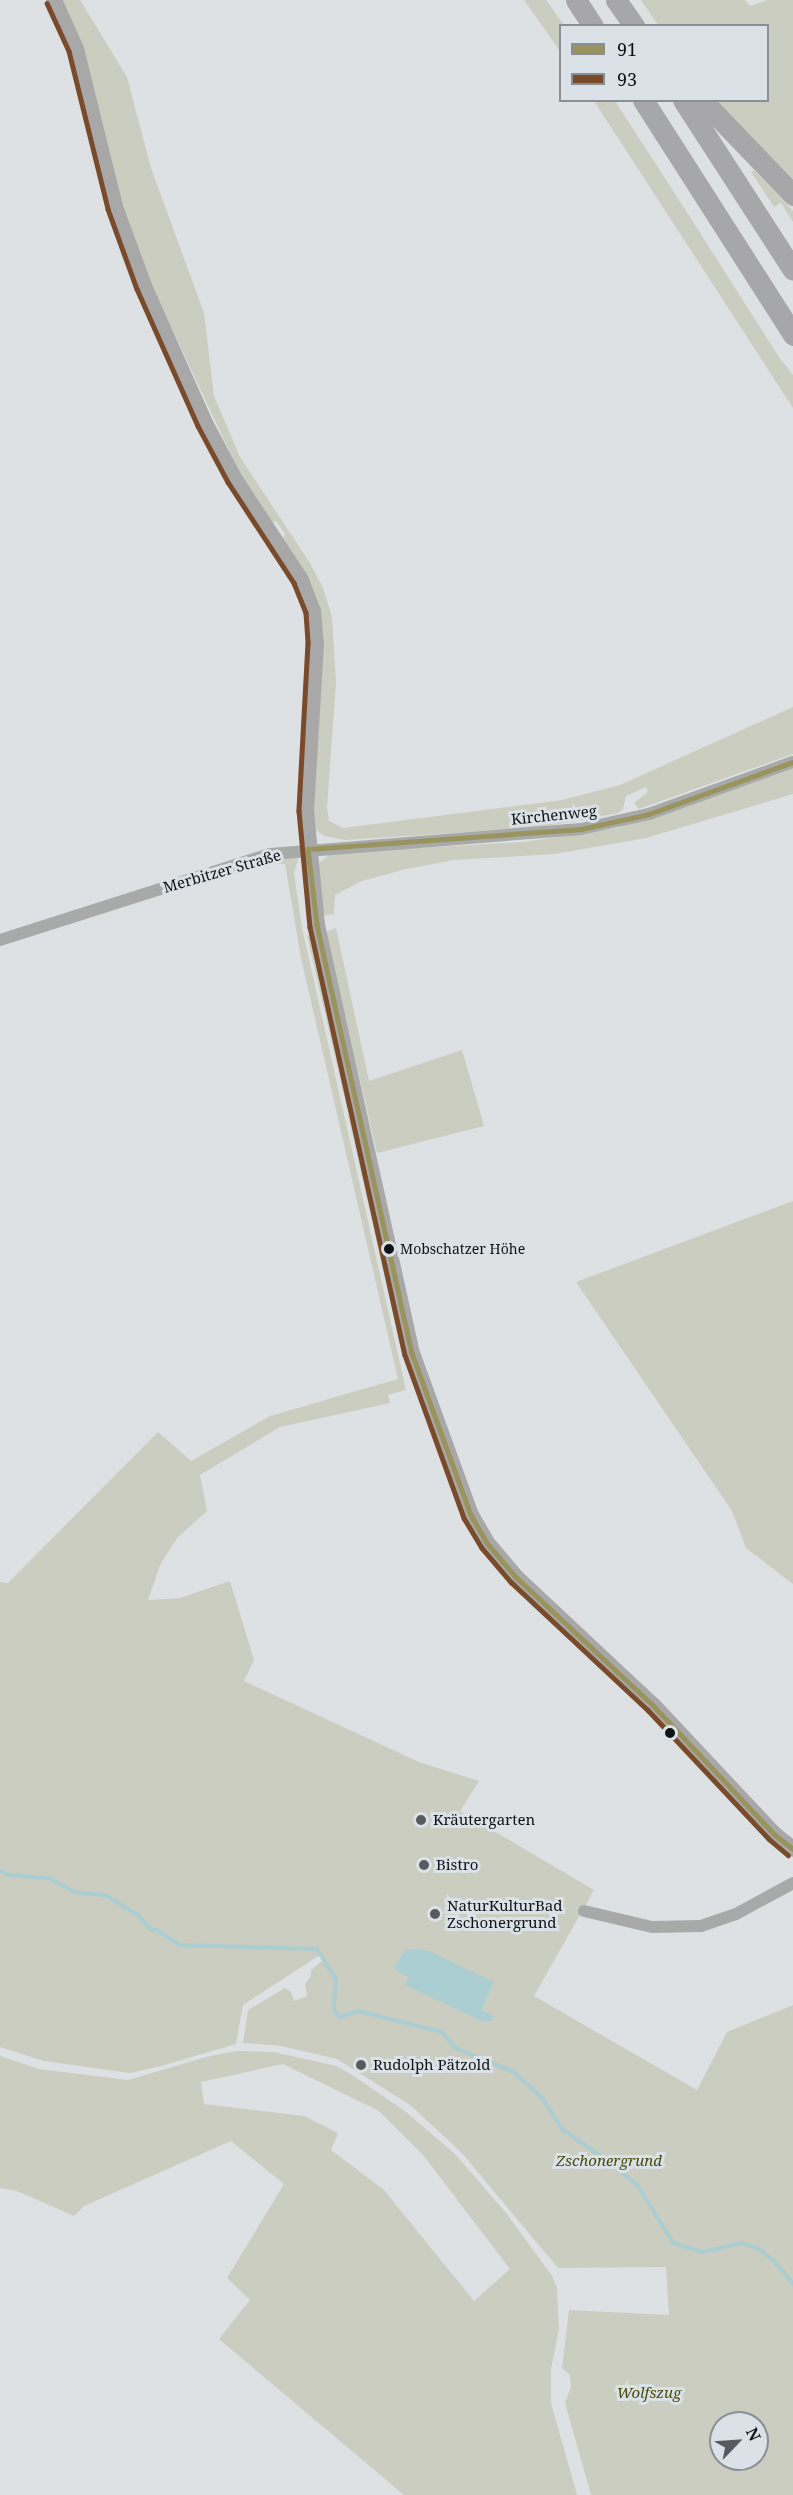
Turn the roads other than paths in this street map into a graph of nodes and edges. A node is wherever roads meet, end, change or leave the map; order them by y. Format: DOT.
graph roads {
  1 [pos="54,0"];
  2 [pos="576,0"];
  3 [pos="616,0"];
  4 [pos="592,24"];
  5 [pos="633,24"];
  6 [pos="644,102"];
  7 [pos="684,102"];
  8 [pos="704,102"];
  9 [pos="793,195"];
  10 [pos="793,270"];
  11 [pos="793,335"];
  12 [pos="793,762"];
  13 [pos="308,849"];
  14 [pos="0,940"];
  15 [pos="793,1849"];
  16 [pos="793,1883"];
  17 [pos="584,1911"];
  1 -- 13 [label="street"];
  2 -- 4 [label="highway"];
  3 -- 5 [label="highway"];
  6 -- 11 [label="highway"];
  7 -- 10 [label="highway"];
  8 -- 9 [label="highway"];
  12 -- 13 [label="street, Kirchenweg"];
  13 -- 14 [label="street, Merbitzer Straße"];
  13 -- 15 [label="street"];
  16 -- 17 [label="street"];
}
